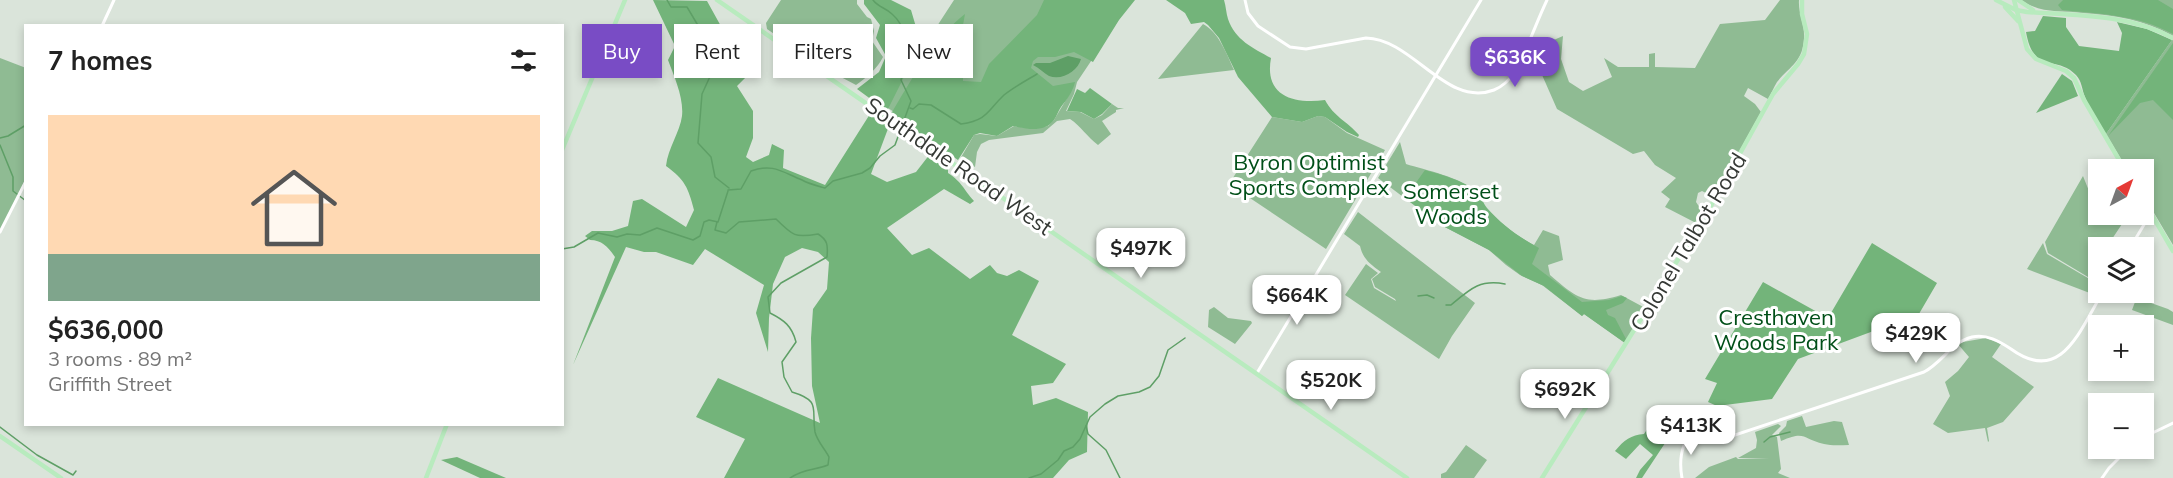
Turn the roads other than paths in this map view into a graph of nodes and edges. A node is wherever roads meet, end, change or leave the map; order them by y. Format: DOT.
graph roads {
  1 [pos="114,0"];
  2 [pos="625,0"];
  3 [pos="717,0"];
  4 [pos="1245,0"];
  5 [pos="1481,0"];
  6 [pos="1547,0"];
  7 [pos="1802,0"];
  8 [pos="1996,0"];
  9 [pos="2015,0"];
  10 [pos="2016,10"];
  11 [pos="2027,12"];
  12 [pos="2044,13"];
  13 [pos="2019,23"];
  14 [pos="103,24"];
  15 [pos="2173,38"];
  16 [pos="1436,75"];
  17 [pos="564,145"];
  18 [pos="2119,159"];
  19 [pos="24,185"];
  20 [pos="2154,218"];
  21 [pos="0,232"];
  22 [pos="2173,250"];
  23 [pos="2096,303"];
  24 [pos="1257,373"];
  25 [pos="2173,423"];
  26 [pos="446,426"];
  27 [pos="2154,432"];
  28 [pos="0,436"];
  29 [pos="2118,459"];
  30 [pos="61,478"];
  31 [pos="426,478"];
  32 [pos="1407,478"];
  33 [pos="1542,478"];
  34 [pos="1682,478"];
  35 [pos="2102,478"];
  1 -- 14 [label="street"];
  2 -- 17 [label="main road"];
  3 -- 24 [label="main road, Southdale Road West"];
  4 -- 16 [label="street"];
  5 -- 16 [label="street"];
  6 -- 16 [label="street"];
  7 -- 33 [label="main road, Colonel Talbot Road"];
  8 -- 9 [label="main road"];
  8 -- 10 [label="main road"];
  8 -- 13 [label="main road"];
  9 -- 10 [label="main road"];
  9 -- 12 [label="main road"];
  10 -- 11 [label="main road"];
  10 -- 13 [label="main road"];
  11 -- 12 [label="main road"];
  11 -- 13 [label="main road"];
  12 -- 15 [label="main road"];
  13 -- 18 [label="main road"];
  16 -- 24 [label="street"];
  19 -- 21 [label="street"];
  20 -- 22 [label="main road"];
  23 -- 34 [label="street"];
  24 -- 32 [label="main road, Southdale Road West"];
  25 -- 27 [label="street"];
  26 -- 31 [label="main road"];
  28 -- 30 [label="main road"];
  29 -- 35 [label="street"];
}
